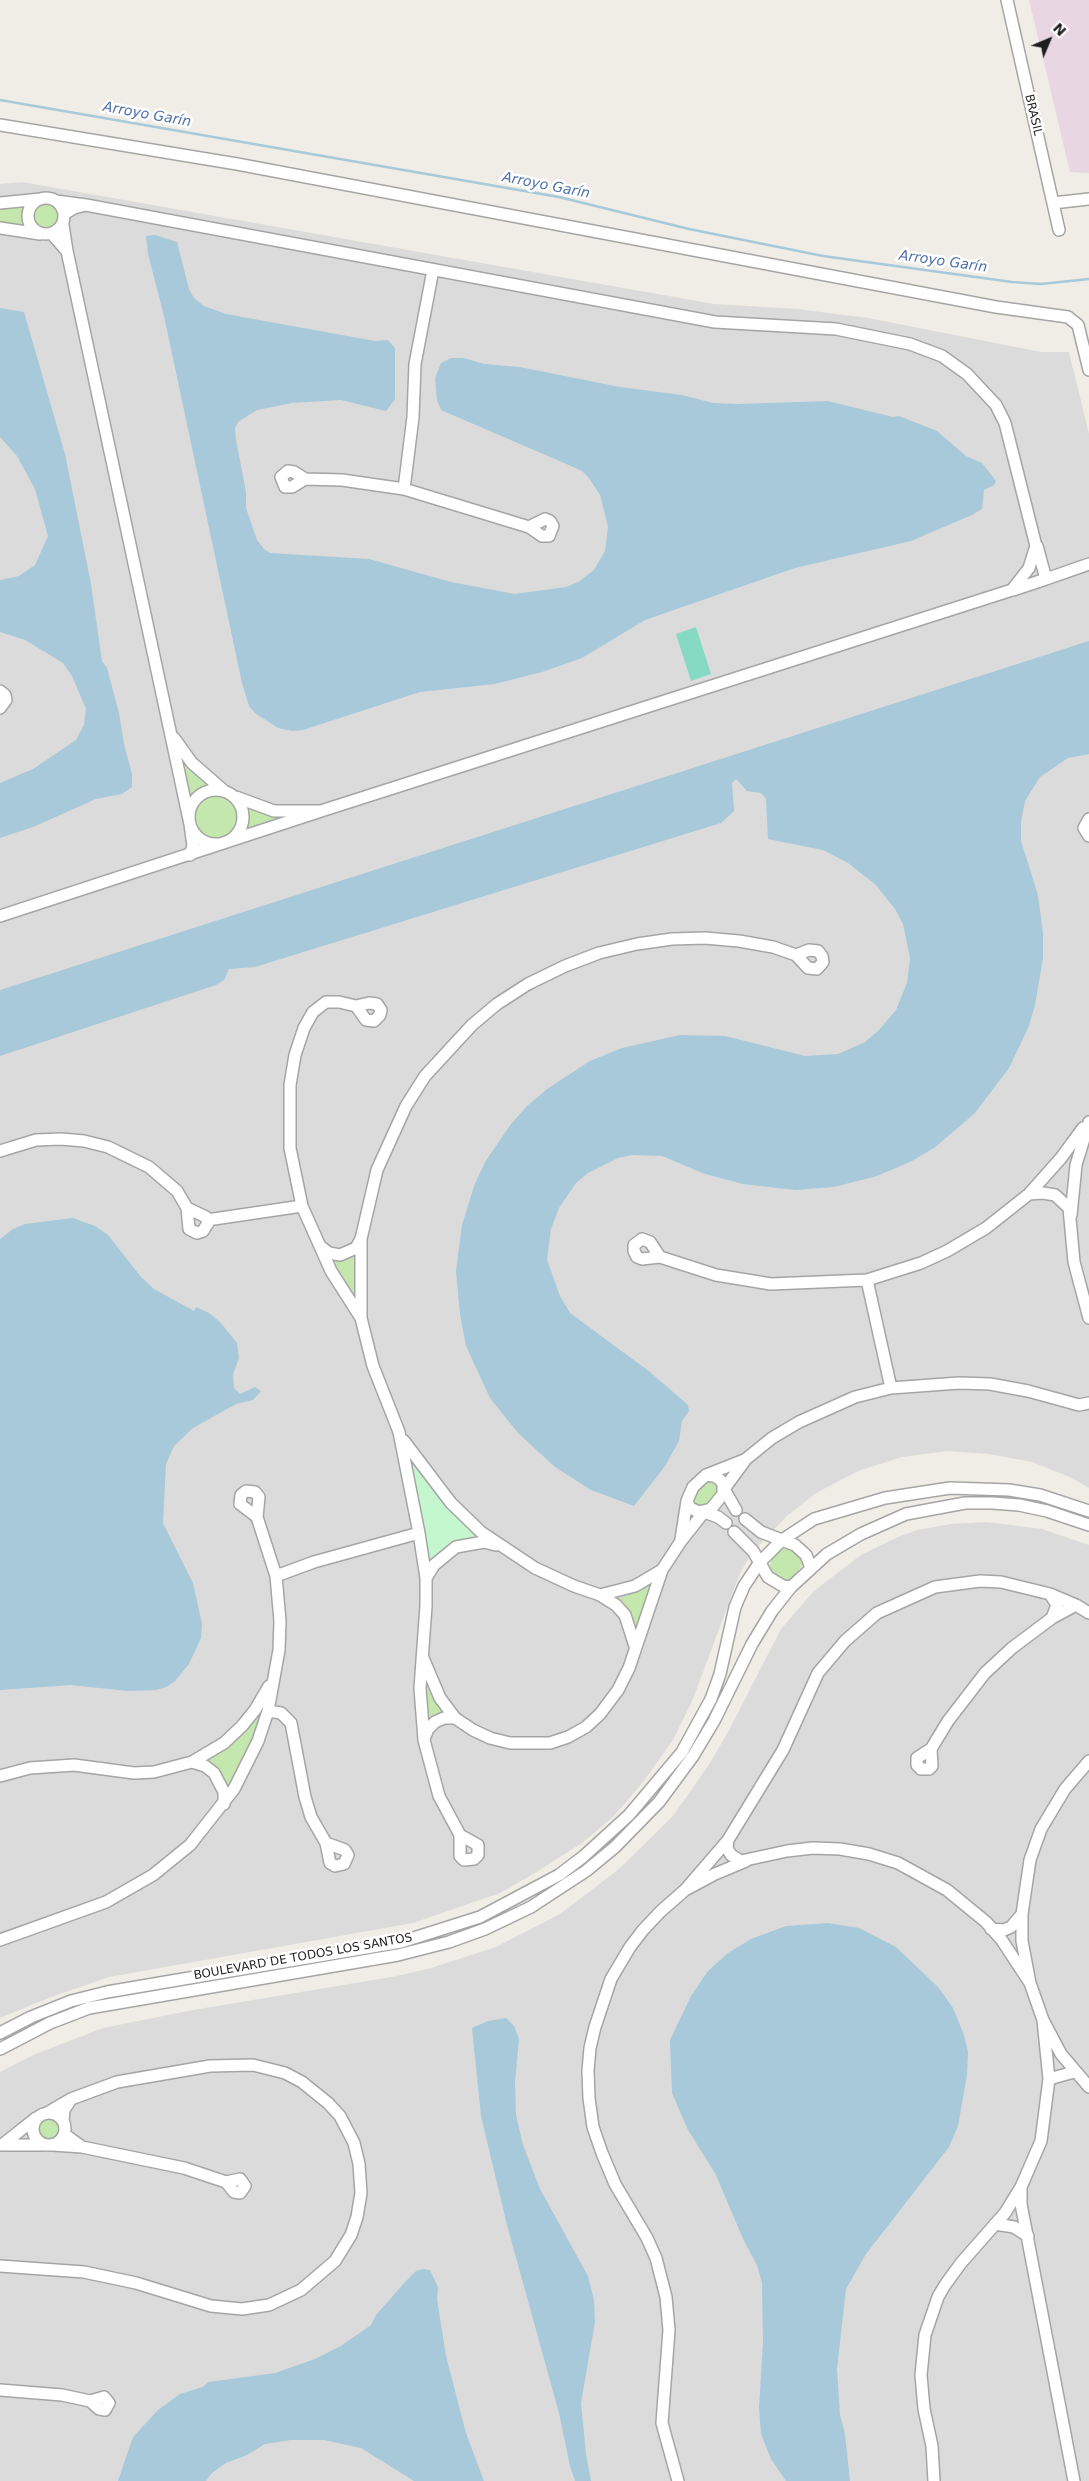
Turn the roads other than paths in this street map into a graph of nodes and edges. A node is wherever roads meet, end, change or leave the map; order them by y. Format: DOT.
graph roads {
  1 [pos="1006,0"];
  2 [pos="0,125"];
  3 [pos="40,199"];
  4 [pos="1089,199"];
  5 [pos="56,201"];
  6 [pos="0,203"];
  7 [pos="1054,204"];
  8 [pos="86,205"];
  9 [pos="64,220"];
  10 [pos="0,228"];
  11 [pos="1059,230"];
  12 [pos="47,234"];
  13 [pos="67,251"];
  14 [pos="434,270"];
  15 [pos="1089,370"];
  16 [pos="304,479"];
  17 [pos="404,489"];
  18 [pos="529,527"];
  19 [pos="1035,536"];
  20 [pos="1089,564"];
  21 [pos="1046,579"];
  22 [pos="1012,590"];
  23 [pos="0,691"];
  24 [pos="0,708"];
  25 [pos="167,720"];
  26 [pos="224,790"];
  27 [pos="236,798"];
  28 [pos="321,811"];
  29 [pos="1089,819"];
  30 [pos="190,824"];
  31 [pos="1089,836"];
  32 [pos="224,843"];
  33 [pos="190,855"];
  34 [pos="0,916"];
  35 [pos="796,955"];
  36 [pos="356,1006"];
  37 [pos="1089,1121"];
  38 [pos="0,1150"];
  39 [pos="1029,1194"];
  40 [pos="302,1206"];
  41 [pos="187,1208"];
  42 [pos="1071,1216"];
  43 [pos="207,1220"];
  44 [pos="362,1239"];
  45 [pos="319,1245"];
  46 [pos="660,1256"];
  47 [pos="867,1280"];
  48 [pos="361,1318"];
  49 [pos="1089,1318"];
  50 [pos="891,1388"];
  51 [pos="1089,1403"];
  52 [pos="398,1432"];
  53 [pos="746,1459"];
  54 [pos="706,1475"];
  55 [pos="724,1489"];
  56 [pos="687,1501"];
  57 [pos="736,1510"];
  58 [pos="1089,1511"];
  59 [pos="704,1512"];
  60 [pos="256,1517"];
  61 [pos="745,1519"];
  62 [pos="726,1523"];
  63 [pos="1089,1525"];
  64 [pos="755,1529"];
  65 [pos="734,1532"];
  66 [pos="419,1533"];
  67 [pos="782,1540"];
  68 [pos="681,1541"];
  69 [pos="744,1541"];
  70 [pos="500,1546"];
  71 [pos="760,1562"];
  72 [pos="810,1568"];
  73 [pos="662,1570"];
  74 [pos="276,1576"];
  75 [pos="426,1578"];
  76 [pos="792,1587"];
  77 [pos="1050,1594"];
  78 [pos="600,1595"];
  79 [pos="1076,1605"];
  80 [pos="1089,1614"];
  81 [pos="1052,1618"];
  82 [pos="635,1646"];
  83 [pos="423,1658"];
  84 [pos="273,1680"];
  85 [pos="268,1711"];
  86 [pos="455,1718"];
  87 [pos="424,1740"];
  88 [pos="931,1749"];
  89 [pos="1089,1761"];
  90 [pos="192,1762"];
  91 [pos="0,1776"];
  92 [pos="224,1804"];
  93 [pos="460,1835"];
  94 [pos="728,1840"];
  95 [pos="326,1843"];
  96 [pos="748,1860"];
  97 [pos="685,1890"];
  98 [pos="1022,1914"];
  99 [pos="991,1929"];
  100 [pos="0,1940"];
  101 [pos="1022,1941"];
  102 [pos="1007,1948"];
  103 [pos="1030,1983"];
  104 [pos="1044,2020"];
  105 [pos="0,2033"];
  106 [pos="0,2049"];
  107 [pos="1061,2054"];
  108 [pos="1048,2059"];
  109 [pos="1074,2072"];
  110 [pos="1049,2079"];
  111 [pos="1089,2087"];
  112 [pos="71,2099"];
  113 [pos="42,2115"];
  114 [pos="63,2122"];
  115 [pos="64,2134"];
  116 [pos="48,2145"];
  117 [pos="1,2146"];
  118 [pos="82,2147"];
  119 [pos="226,2182"];
  120 [pos="1020,2187"];
  121 [pos="995,2224"];
  122 [pos="1028,2236"];
  123 [pos="0,2266"];
  124 [pos="0,2390"];
  125 [pos="90,2401"];
  126 [pos="1072,2469"];
  127 [pos="678,2481"];
  128 [pos="934,2481"];
  129 [pos="1070,2481"];
  130 [pos="1074,2481"];
  1 -- 7 [label="street, BRASIL"];
  2 -- 15 [label="street"];
  3 -- 5 [label="street"];
  3 -- 6 [label="street"];
  3 -- 12 [label="street"];
  4 -- 7 [label="street"];
  5 -- 8 [label="street"];
  5 -- 9 [label="street"];
  7 -- 11 [label="street, BRASIL"];
  8 -- 9 [label="street"];
  8 -- 14 [label="street"];
  9 -- 12 [label="street"];
  9 -- 13 [label="street"];
  10 -- 12 [label="street"];
  12 -- 13 [label="street"];
  13 -- 25 [label="street"];
  14 -- 17 [label="street"];
  14 -- 19 [label="street"];
  16 -- 17 [label="street"];
  17 -- 18 [label="street"];
  19 -- 21 [label="street"];
  19 -- 22 [label="street"];
  20 -- 21 [label="street"];
  21 -- 22 [label="street"];
  22 -- 28 [label="street"];
  23 -- 24 [label="street"];
  25 -- 26 [label="street"];
  25 -- 30 [label="street"];
  26 -- 27 [label="street"];
  26 -- 30 [label="street"];
  27 -- 28 [label="street"];
  27 -- 32 [label="street"];
  28 -- 32 [label="street"];
  29 -- 31 [label="street"];
  30 -- 32 [label="street"];
  30 -- 33 [label="street"];
  32 -- 33 [label="street"];
  33 -- 34 [label="street"];
  35 -- 44 [label="street"];
  36 -- 40 [label="street"];
  37 -- 39 [label="street"];
  37 -- 42 [label="street"];
  38 -- 41 [label="street"];
  39 -- 42 [label="street"];
  39 -- 47 [label="street"];
  40 -- 43 [label="street"];
  40 -- 45 [label="street"];
  41 -- 43 [label="street"];
  41 -- 43 [label="street"];
  42 -- 49 [label="street"];
  44 -- 45 [label="street"];
  44 -- 48 [label="street"];
  45 -- 48 [label="street"];
  46 -- 47 [label="street"];
  47 -- 50 [label="street"];
  48 -- 52 [label="street"];
  50 -- 51 [label="street"];
  50 -- 53 [label="street"];
  52 -- 66 [label="street"];
  52 -- 70 [label="street"];
  53 -- 54 [label="street"];
  53 -- 55 [label="street"];
  54 -- 55 [label="street"];
  54 -- 56 [label="street"];
  55 -- 57 [label="street"];
  55 -- 59 [label="street"];
  56 -- 59 [label="street"];
  56 -- 68 [label="street"];
  58 -- 67 [label="street, BOULEVARD DE TODOS LOS SANTOS"];
  59 -- 62 [label="street"];
  59 -- 68 [label="street"];
  60 -- 74 [label="street"];
  61 -- 64 [label="street"];
  63 -- 72 [label="street, BOULEVARD DE TODOS LOS SANTOS"];
  64 -- 67 [label="street"];
  64 -- 69 [label="street"];
  65 -- 69 [label="street"];
  66 -- 74 [label="street"];
  66 -- 75 [label="street"];
  67 -- 71 [label="street, BOULEVARD DE TODOS LOS SANTOS"];
  67 -- 72 [label="street"];
  68 -- 73 [label="street"];
  69 -- 71 [label="street"];
  70 -- 75 [label="street"];
  70 -- 78 [label="street"];
  71 -- 76 [label="street"];
  71 -- 105 [label="street, BOULEVARD DE TODOS LOS SANTOS"];
  72 -- 76 [label="street, BOULEVARD DE TODOS LOS SANTOS"];
  73 -- 78 [label="street"];
  73 -- 82 [label="street"];
  74 -- 84 [label="street"];
  75 -- 83 [label="street"];
  76 -- 106 [label="street, BOULEVARD DE TODOS LOS SANTOS"];
  77 -- 79 [label="street"];
  77 -- 81 [label="street"];
  77 -- 94 [label="street"];
  78 -- 82 [label="street"];
  79 -- 80 [label="street"];
  79 -- 81 [label="street"];
  81 -- 88 [label="street"];
  82 -- 86 [label="street"];
  83 -- 86 [label="street"];
  83 -- 87 [label="street"];
  84 -- 85 [label="street"];
  84 -- 90 [label="street"];
  85 -- 92 [label="street"];
  85 -- 95 [label="street"];
  86 -- 87 [label="street"];
  87 -- 93 [label="street"];
  89 -- 98 [label="street"];
  90 -- 91 [label="street"];
  90 -- 92 [label="street"];
  92 -- 100 [label="street"];
  94 -- 96 [label="street"];
  94 -- 97 [label="street"];
  96 -- 97 [label="street"];
  96 -- 99 [label="street"];
  97 -- 127 [label="street"];
  98 -- 99 [label="street"];
  98 -- 101 [label="street"];
  99 -- 102 [label="street"];
  101 -- 102 [label="street"];
  101 -- 103 [label="street"];
  102 -- 103 [label="street"];
  103 -- 104 [label="street"];
  104 -- 107 [label="street"];
  104 -- 108 [label="street"];
  107 -- 108 [label="street"];
  107 -- 109 [label="street"];
  108 -- 110 [label="street"];
  109 -- 110 [label="street"];
  109 -- 111 [label="street"];
  110 -- 120 [label="street"];
  112 -- 113 [label="street"];
  112 -- 114 [label="street"];
  112 -- 123 [label="street"];
  113 -- 114 [label="street"];
  113 -- 116 [label="street"];
  113 -- 117 [label="street"];
  114 -- 115 [label="street"];
  115 -- 116 [label="street"];
  115 -- 118 [label="street"];
  116 -- 117 [label="street"];
  116 -- 118 [label="street"];
  118 -- 119 [label="street"];
  120 -- 121 [label="street"];
  120 -- 122 [label="street"];
  121 -- 122 [label="street"];
  121 -- 128 [label="street"];
  122 -- 126 [label="street"];
  124 -- 125 [label="street"];
  126 -- 129 [label="street"];
  126 -- 130 [label="street"];
}
